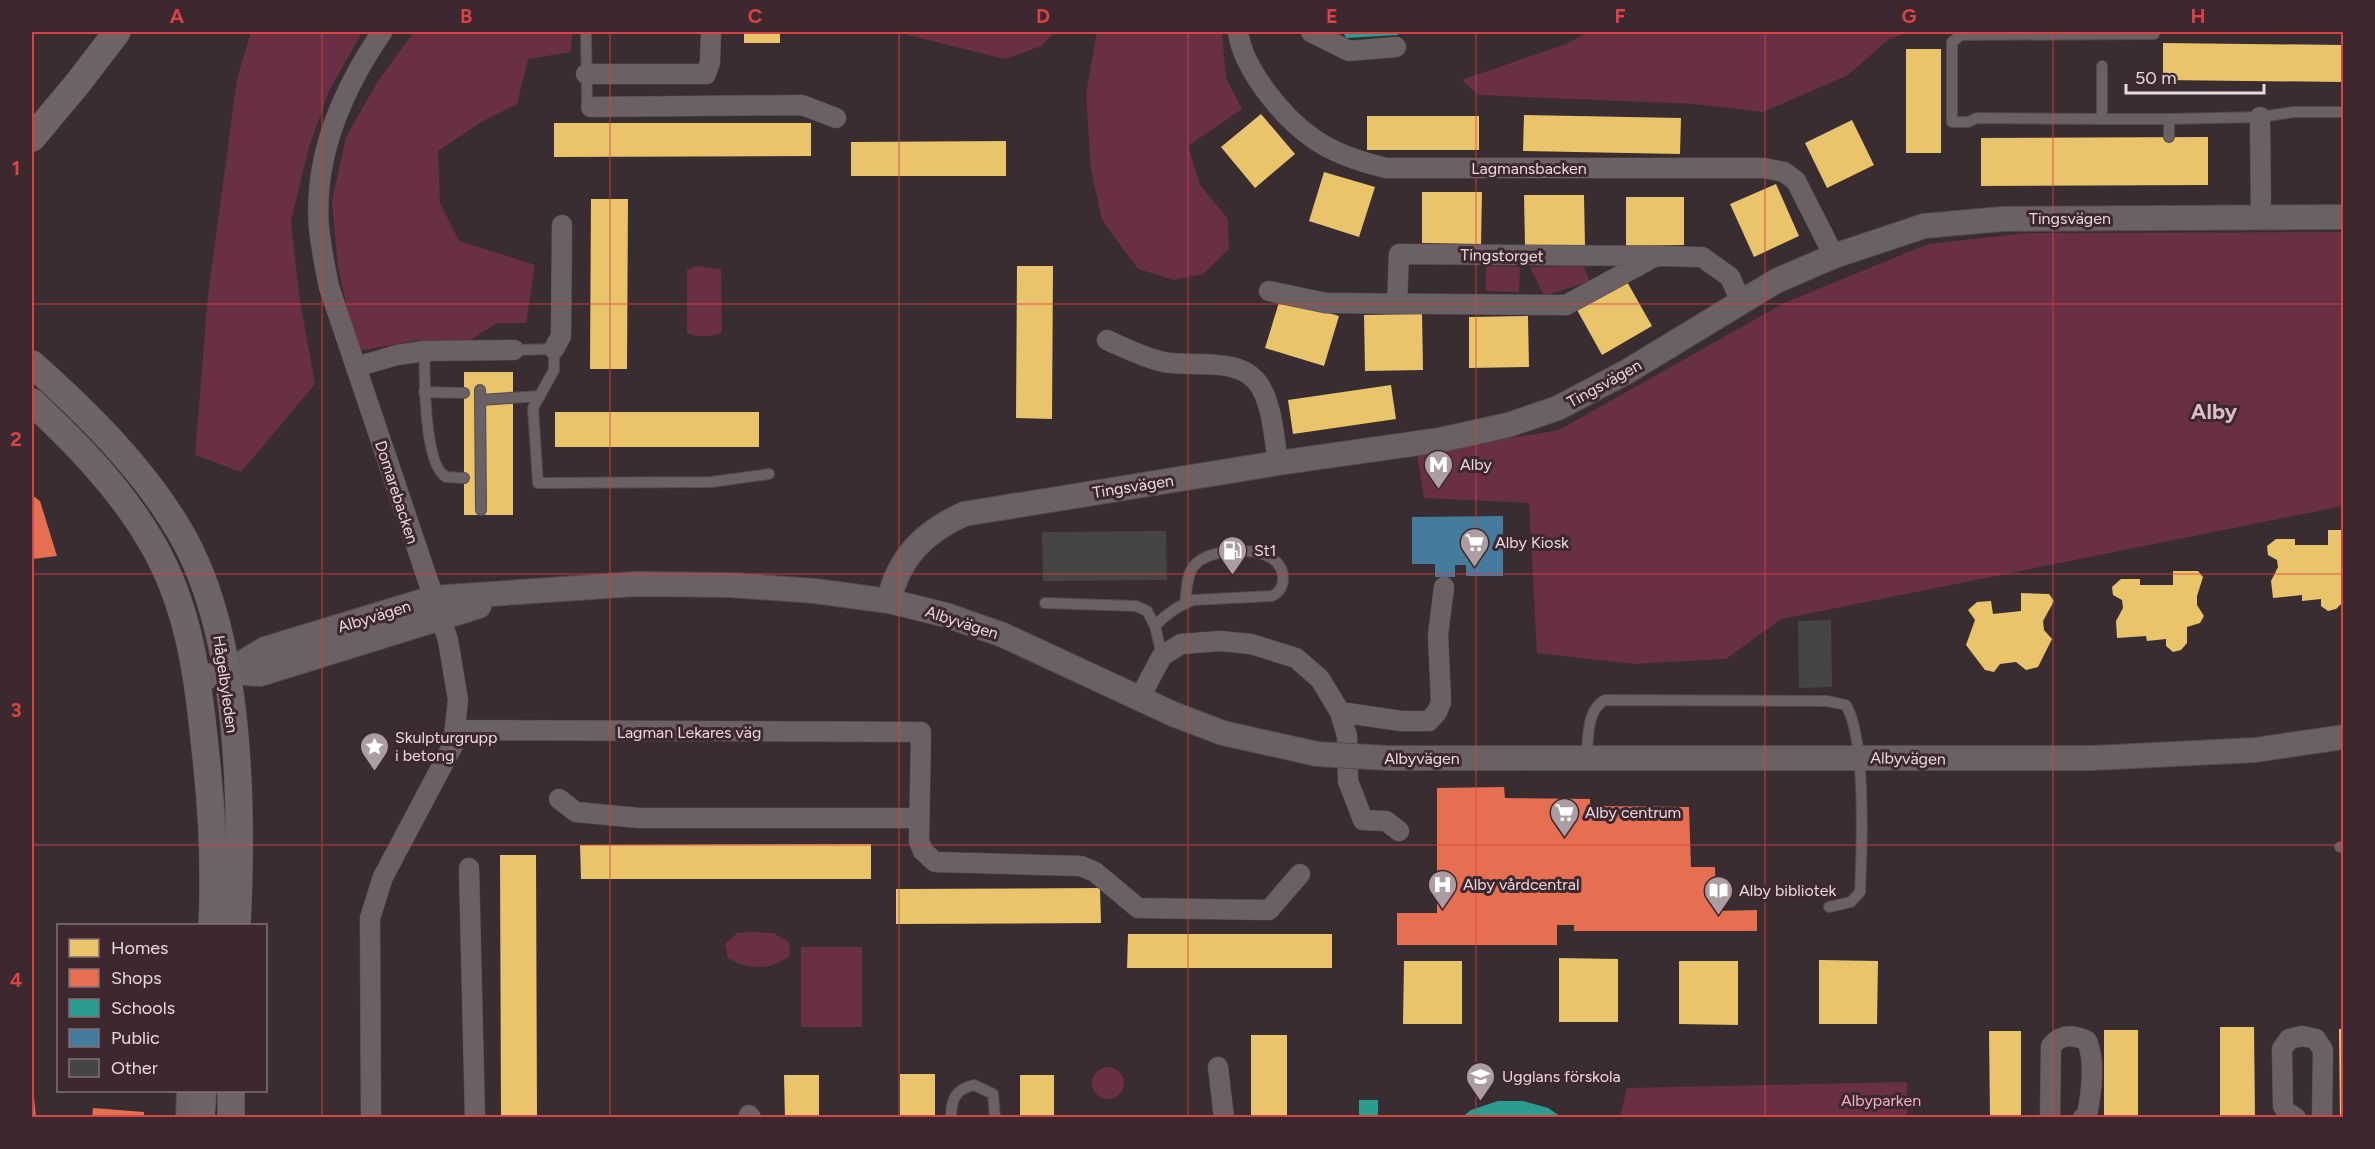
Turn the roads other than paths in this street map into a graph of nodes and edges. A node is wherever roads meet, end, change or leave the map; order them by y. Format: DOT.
graph roads {
  1 [pos="117,32"];
  2 [pos="382,32"];
  3 [pos="586,32"];
  4 [pos="711,32"];
  5 [pos="1238,32"];
  6 [pos="1311,32"];
  7 [pos="2154,34"];
  8 [pos="1396,46"];
  9 [pos="2102,66"];
  10 [pos="586,74"];
  11 [pos="591,107"];
  12 [pos="2343,112"];
  13 [pos="2260,117"];
  14 [pos="836,118"];
  15 [pos="2102,119"];
  16 [pos="2169,119"];
  17 [pos="2169,137"];
  18 [pos="32,138"];
  19 [pos="2261,217"];
  20 [pos="2343,217"];
  21 [pos="562,225"];
  22 [pos="1656,256"];
  23 [pos="1834,256"];
  24 [pos="1269,291"];
  25 [pos="1741,302"];
  26 [pos="1397,304"];
  27 [pos="1107,340"];
  28 [pos="554,349"];
  29 [pos="514,350"];
  30 [pos="425,351"];
  31 [pos="32,364"];
  32 [pos="356,367"];
  33 [pos="424,392"];
  34 [pos="464,393"];
  35 [pos="540,396"];
  36 [pos="32,402"];
  37 [pos="1278,463"];
  38 [pos="769,474"];
  39 [pos="464,478"];
  40 [pos="481,510"];
  41 [pos="1444,587"];
  42 [pos="890,601"];
  43 [pos="1045,603"];
  44 [pos="1185,603"];
  45 [pos="437,607"];
  46 [pos="1155,626"];
  47 [pos="1161,656"];
  48 [pos="227,672"];
  49 [pos="198,679"];
  50 [pos="1139,699"];
  51 [pos="1340,712"];
  52 [pos="457,730"];
  53 [pos="2343,737"];
  54 [pos="1586,758"];
  55 [pos="1858,758"];
  56 [pos="560,799"];
  57 [pos="918,818"];
  58 [pos="1399,831"];
  59 [pos="213,838"];
  60 [pos="469,868"];
  61 [pos="1300,874"];
  62 [pos="1829,907"];
  63 [pos="198,924"];
  64 [pos="212,924"];
  65 [pos="237,924"];
  66 [pos="1218,1067"];
  67 [pos="179,1092"];
  68 [pos="189,1092"];
  69 [pos="203,1092"];
  70 [pos="231,1092"];
  71 [pos="178,1118"];
  72 [pos="188,1118"];
  73 [pos="201,1118"];
  74 [pos="231,1118"];
  75 [pos="371,1118"];
  76 [pos="475,1118"];
  77 [pos="951,1118"];
  78 [pos="995,1118"];
  79 [pos="1224,1118"];
  80 [pos="2050,1118"];
  81 [pos="2083,1118"];
  82 [pos="2296,1118"];
  83 [pos="2322,1118"];
  1 -- 18 [label="main road"];
  2 -- 32 [label="street, Domarebacken"];
  3 -- 10 [label="lane"];
  4 -- 10 [label="street"];
  5 -- 23 [label="street, Lagmansbacken"];
  6 -- 8 [label="street"];
  7 -- 15 [label="lane"];
  9 -- 15 [label="lane"];
  10 -- 11 [label="lane"];
  11 -- 14 [label="street"];
  12 -- 13 [label="lane"];
  13 -- 16 [label="lane"];
  13 -- 19 [label="street"];
  15 -- 16 [label="lane"];
  16 -- 17 [label="lane"];
  19 -- 20 [label="street, Tingsvägen"];
  19 -- 23 [label="street, Tingsvägen"];
  21 -- 28 [label="street"];
  22 -- 25 [label="street, Tingstorget"];
  22 -- 26 [label="street, Tingstorget"];
  22 -- 26 [label="street, Tingstorget"];
  23 -- 25 [label="street, Tingsvägen"];
  24 -- 26 [label="street, Tingstorget"];
  25 -- 37 [label="street, Tingsvägen"];
  27 -- 37 [label="street"];
  28 -- 29 [label="lane"];
  28 -- 35 [label="lane"];
  29 -- 30 [label="street"];
  30 -- 32 [label="street"];
  30 -- 33 [label="lane"];
  31 -- 48 [label="main road, Hågelbyleden"];
  32 -- 45 [label="street, Domarebacken"];
  33 -- 34 [label="lane"];
  33 -- 39 [label="lane"];
  35 -- 38 [label="lane"];
  35 -- 40 [label="lane"];
  36 -- 49 [label="main road, Hågelbyleden"];
  37 -- 42 [label="street, Tingsvägen"];
  41 -- 51 [label="street"];
  42 -- 45 [label="street, Albyvägen"];
  42 -- 50 [label="street, Albyvägen"];
  43 -- 46 [label="lane"];
  44 -- 44 [label="lane"];
  44 -- 46 [label="lane"];
  45 -- 48 [label="street, Albyvägen"];
  45 -- 52 [label="street"];
  46 -- 47 [label="lane"];
  47 -- 50 [label="street"];
  47 -- 51 [label="street"];
  48 -- 49 [label="street, Albyvägen"];
  48 -- 65 [label="main road, Hågelbyleden"];
  49 -- 59 [label="main road, Hågelbyleden"];
  50 -- 54 [label="street, Albyvägen, bridge"];
  51 -- 58 [label="street"];
  52 -- 57 [label="street, Lagman Lekares väg"];
  52 -- 75 [label="street"];
  53 -- 55 [label="street, Albyvägen"];
  54 -- 55 [label="street, Albyvägen"];
  54 -- 55 [label="lane"];
  55 -- 62 [label="lane"];
  56 -- 57 [label="street"];
  57 -- 61 [label="street"];
  59 -- 63 [label="street"];
  59 -- 64 [label="main road, Hågelbyleden"];
  60 -- 76 [label="street"];
  66 -- 79 [label="street"];
  67 -- 71 [label="street"];
  68 -- 72 [label="street"];
  69 -- 73 [label="main road"];
  70 -- 74 [label="main road"];
  77 -- 78 [label="lane"];
  80 -- 81 [label="street"];
  82 -- 83 [label="street"];
}
